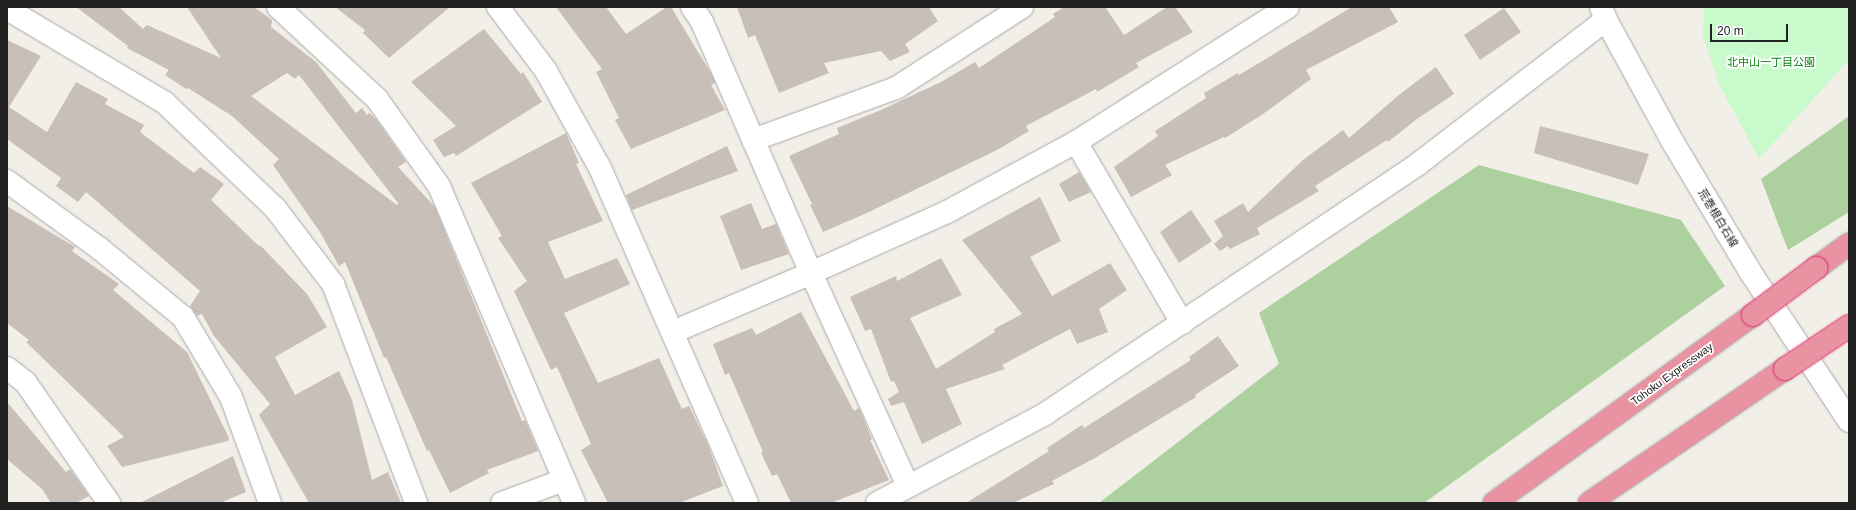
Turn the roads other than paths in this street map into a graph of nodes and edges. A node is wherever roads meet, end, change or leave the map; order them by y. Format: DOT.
graph roads {
  1 [pos="278,7"];
  2 [pos="498,7"];
  3 [pos="692,7"];
  4 [pos="1022,7"];
  5 [pos="1288,7"];
  6 [pos="7,9"];
  7 [pos="1603,13"];
  8 [pos="753,140"];
  9 [pos="1076,142"];
  10 [pos="7,181"];
  11 [pos="1849,244"];
  12 [pos="811,274"];
  13 [pos="1182,323"];
  14 [pos="1849,326"];
  15 [pos="673,332"];
  16 [pos="7,368"];
  17 [pos="1849,421"];
  18 [pos="564,480"];
  19 [pos="908,486"];
  20 [pos="109,503"];
  21 [pos="270,503"];
  22 [pos="416,503"];
  23 [pos="502,503"];
  24 [pos="574,503"];
  25 [pos="746,503"];
  26 [pos="877,503"];
  27 [pos="1494,503"];
  28 [pos="1589,503"];
  1 -- 18 [label="street"];
  2 -- 15 [label="street"];
  3 -- 8 [label="street"];
  4 -- 8 [label="street"];
  5 -- 9 [label="street"];
  6 -- 22 [label="street"];
  7 -- 13 [label="street"];
  7 -- 17 [label="street, 荒巻根白石線"];
  8 -- 12 [label="street"];
  9 -- 12 [label="street"];
  9 -- 13 [label="street"];
  10 -- 21 [label="street"];
  11 -- 27 [label="highway, Tohoku Expressway, bridge"];
  12 -- 15 [label="street"];
  12 -- 19 [label="street"];
  13 -- 19 [label="street"];
  14 -- 28 [label="highway, bridge"];
  15 -- 25 [label="street"];
  16 -- 20 [label="street"];
  18 -- 23 [label="street"];
  18 -- 24 [label="street"];
  19 -- 26 [label="street"];
}
